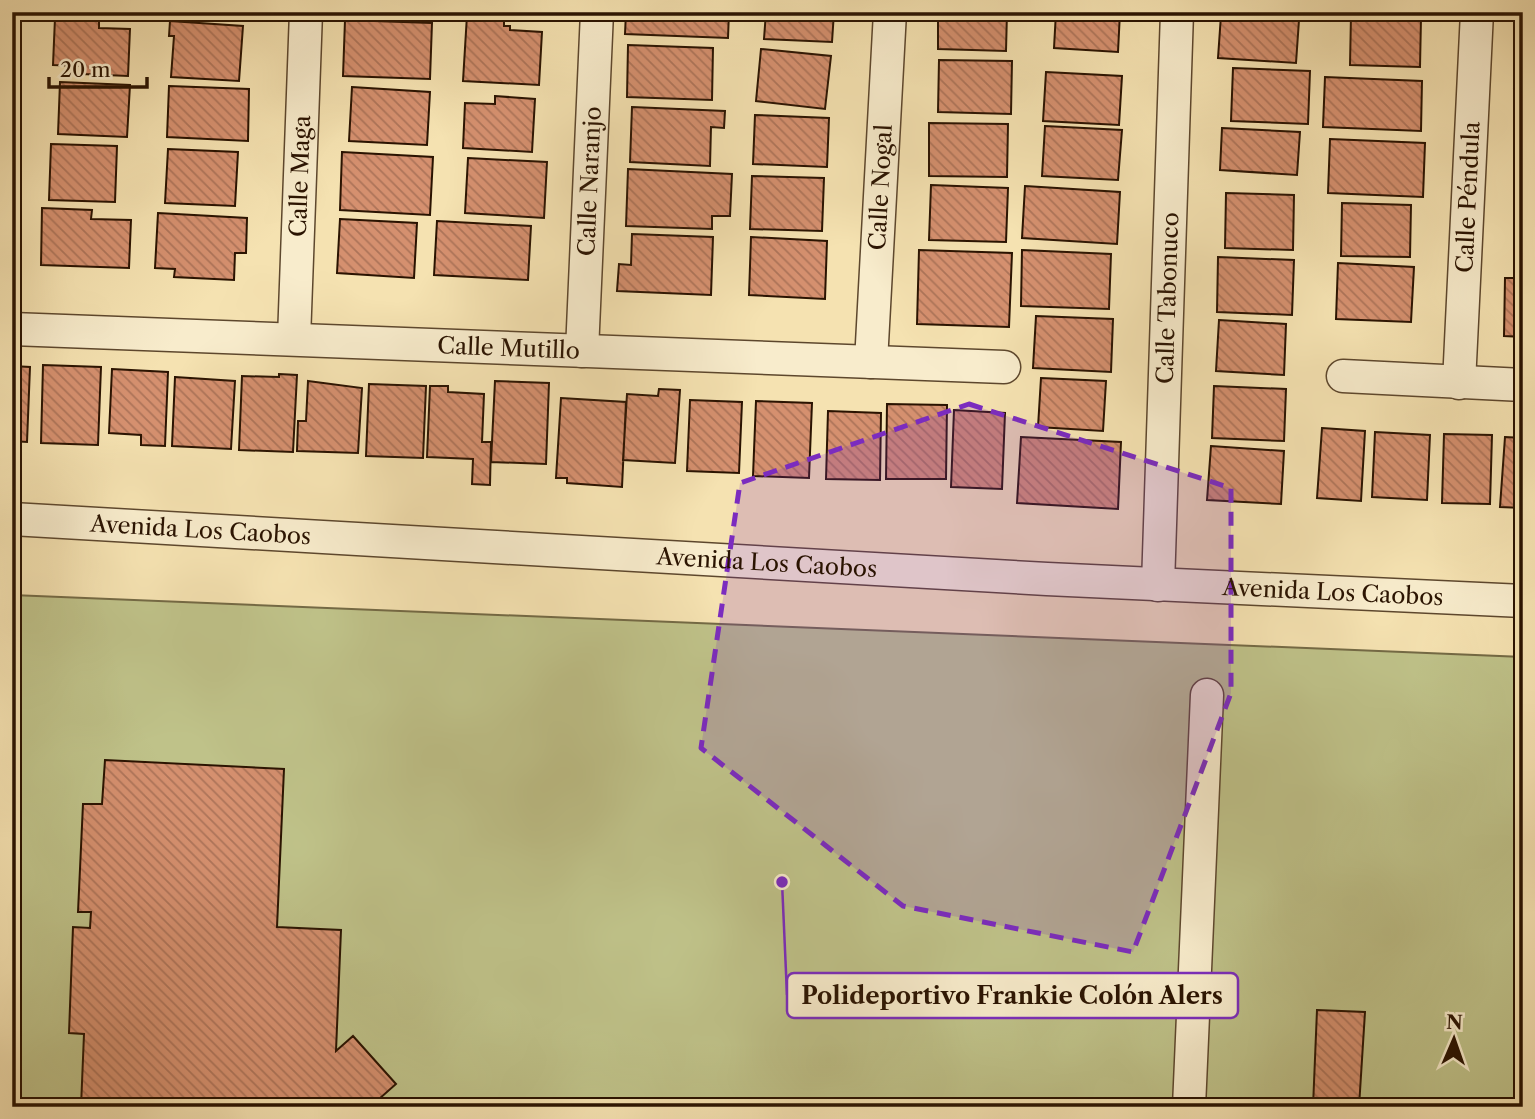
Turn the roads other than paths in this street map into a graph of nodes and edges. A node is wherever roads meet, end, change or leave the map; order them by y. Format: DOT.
graph roads {
  1 [pos="306,12"];
  2 [pos="597,12"];
  3 [pos="890,12"];
  4 [pos="1177,12"];
  5 [pos="1476,12"];
  6 [pos="12,329"];
  7 [pos="294,340"];
  8 [pos="582,351"];
  9 [pos="871,362"];
  10 [pos="1004,368"];
  11 [pos="1343,376"];
  12 [pos="1459,383"];
  13 [pos="1523,385"];
  14 [pos="12,519"];
  15 [pos="1158,585"];
  16 [pos="1523,601"];
  17 [pos="1207,695"];
  18 [pos="1189,1107"];
  1 -- 7 [label="street, Calle Maga"];
  2 -- 8 [label="street, Calle Naranjo"];
  3 -- 9 [label="street, Calle Nogal"];
  4 -- 15 [label="street, Calle Tabonuco"];
  5 -- 12 [label="street, Calle Péndula"];
  6 -- 7 [label="street, Calle Mutillo"];
  7 -- 8 [label="street, Calle Mutillo"];
  8 -- 9 [label="street, Calle Mutillo"];
  9 -- 10 [label="street, Calle Mutillo"];
  11 -- 12 [label="street"];
  12 -- 13 [label="street"];
  14 -- 15 [label="street, Avenida Los Caobos"];
  15 -- 16 [label="street, Avenida Los Caobos"];
  17 -- 18 [label="street"];
}
